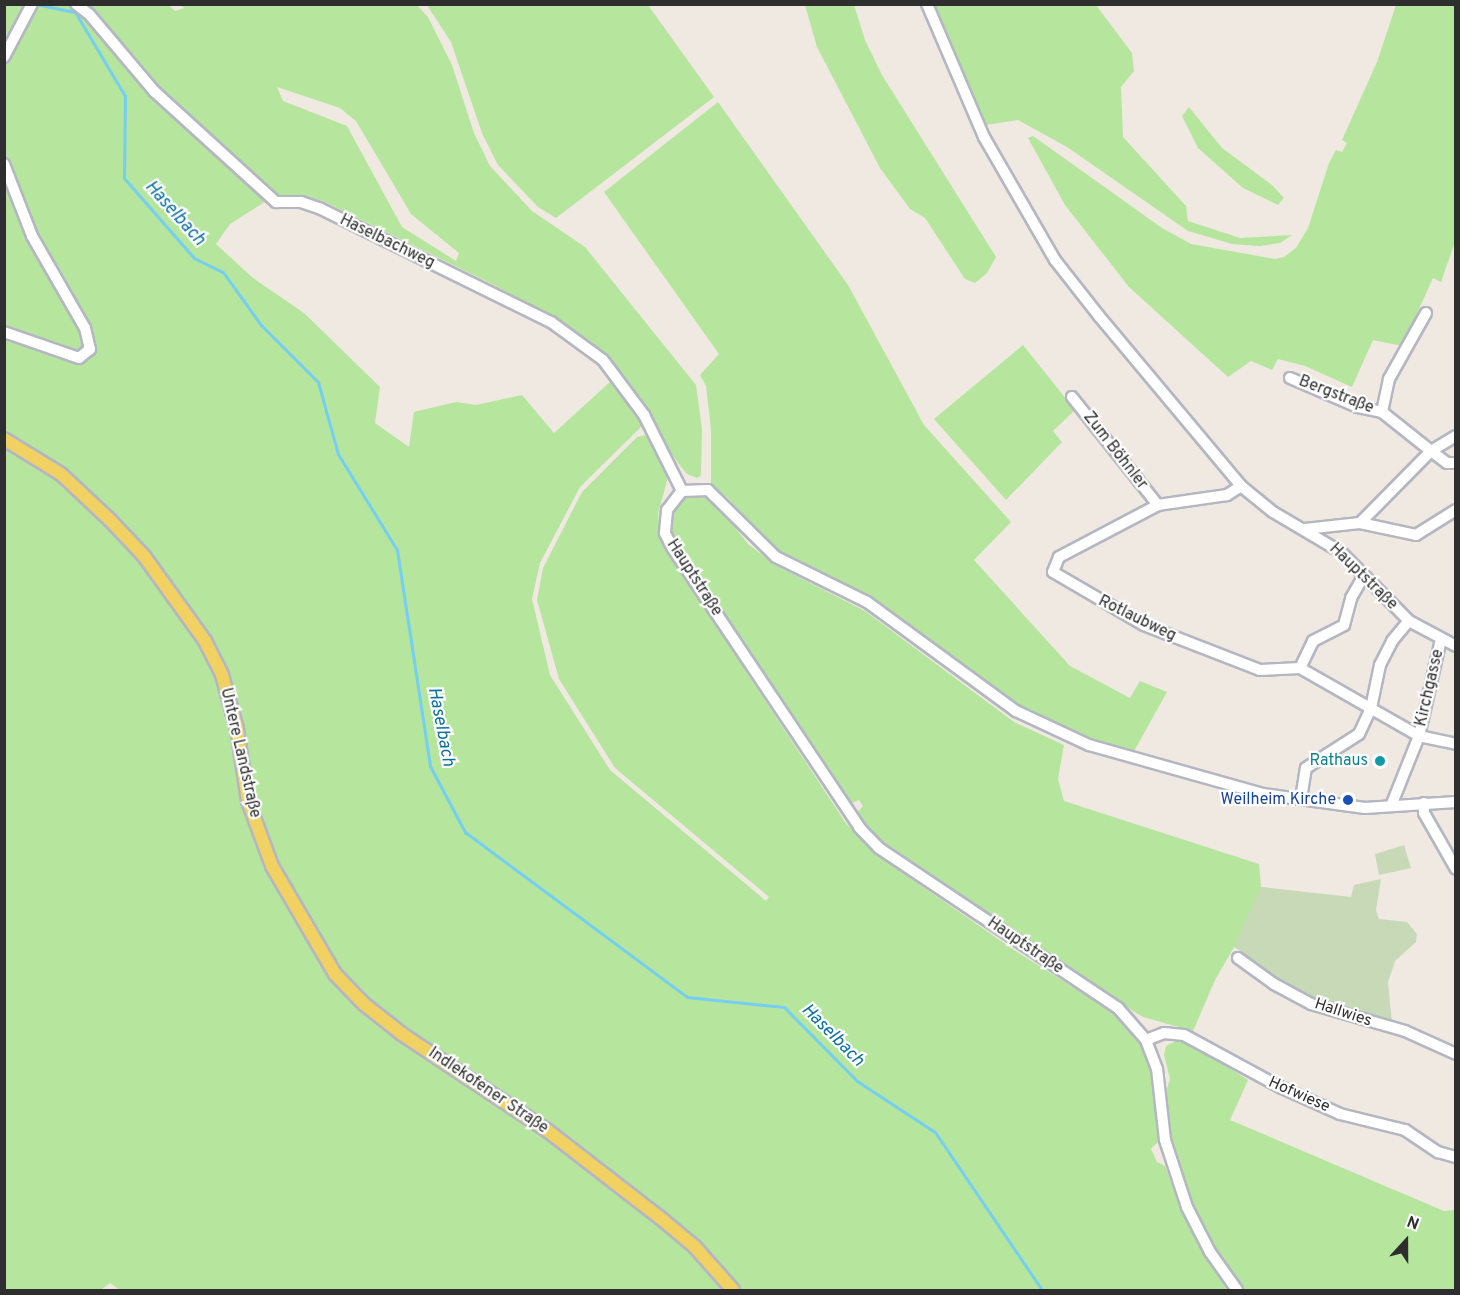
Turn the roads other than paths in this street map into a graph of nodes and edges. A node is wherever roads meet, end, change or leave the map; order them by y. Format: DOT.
graph roads {
  1 [pos="76,4"];
  2 [pos="927,4"];
  3 [pos="30,10"];
  4 [pos="4,57"];
  5 [pos="4,164"];
  6 [pos="1426,312"];
  7 [pos="4,332"];
  8 [pos="1290,378"];
  9 [pos="1072,397"];
  10 [pos="1382,412"];
  11 [pos="1455,436"];
  12 [pos="4,439"];
  13 [pos="1431,451"];
  14 [pos="1455,463"];
  15 [pos="1240,486"];
  16 [pos="682,491"];
  17 [pos="1158,505"];
  18 [pos="1455,510"];
  19 [pos="1360,523"];
  20 [pos="1305,529"];
  21 [pos="1363,577"];
  22 [pos="1409,621"];
  23 [pos="1441,639"];
  24 [pos="1455,646"];
  25 [pos="1300,668"];
  26 [pos="1371,708"];
  27 [pos="1419,736"];
  28 [pos="1455,744"];
  29 [pos="1300,799"];
  30 [pos="1455,802"];
  31 [pos="1424,803"];
  32 [pos="1390,807"];
  33 [pos="272,866"];
  34 [pos="1455,869"];
  35 [pos="1238,958"];
  36 [pos="1146,1040"];
  37 [pos="1455,1054"];
  38 [pos="1455,1157"];
  39 [pos="733,1290"];
  40 [pos="1237,1290"];
  1 -- 16 [label="street, Haselbachweg"];
  2 -- 15 [label="street, Hauptstraße"];
  3 -- 4 [label="street"];
  5 -- 7 [label="street"];
  6 -- 10 [label="street, Bergstraße"];
  8 -- 10 [label="street, Bergstraße"];
  9 -- 17 [label="street, Zum Böhnler"];
  10 -- 13 [label="street, Bergstraße"];
  11 -- 13 [label="street"];
  12 -- 33 [label="main road, Untere Landstraße"];
  13 -- 14 [label="street, Bergstraße"];
  13 -- 19 [label="street"];
  15 -- 17 [label="street, Rotlaubweg"];
  15 -- 20 [label="street, Hauptstraße"];
  16 -- 29 [label="street"];
  16 -- 36 [label="street, Hauptstraße"];
  17 -- 25 [label="street, Rotlaubweg"];
  18 -- 19 [label="street"];
  19 -- 20 [label="street"];
  20 -- 21 [label="street, Hauptstraße"];
  21 -- 22 [label="street, Hauptstraße"];
  21 -- 25 [label="street"];
  22 -- 23 [label="street, Hauptstraße"];
  22 -- 26 [label="street"];
  23 -- 24 [label="street, Hauptstraße"];
  23 -- 27 [label="street, Kirchgasse"];
  25 -- 26 [label="street"];
  26 -- 27 [label="street"];
  26 -- 29 [label="street"];
  27 -- 28 [label="street"];
  27 -- 32 [label="street, Kirchgasse"];
  29 -- 32 [label="street"];
  30 -- 31 [label="street"];
  31 -- 32 [label="street"];
  31 -- 34 [label="street"];
  33 -- 39 [label="main road, Indlekofener Straße"];
  35 -- 37 [label="street, Hallwies"];
  36 -- 38 [label="street, Hofwiese"];
  36 -- 40 [label="street, Hauptstraße"];
}
